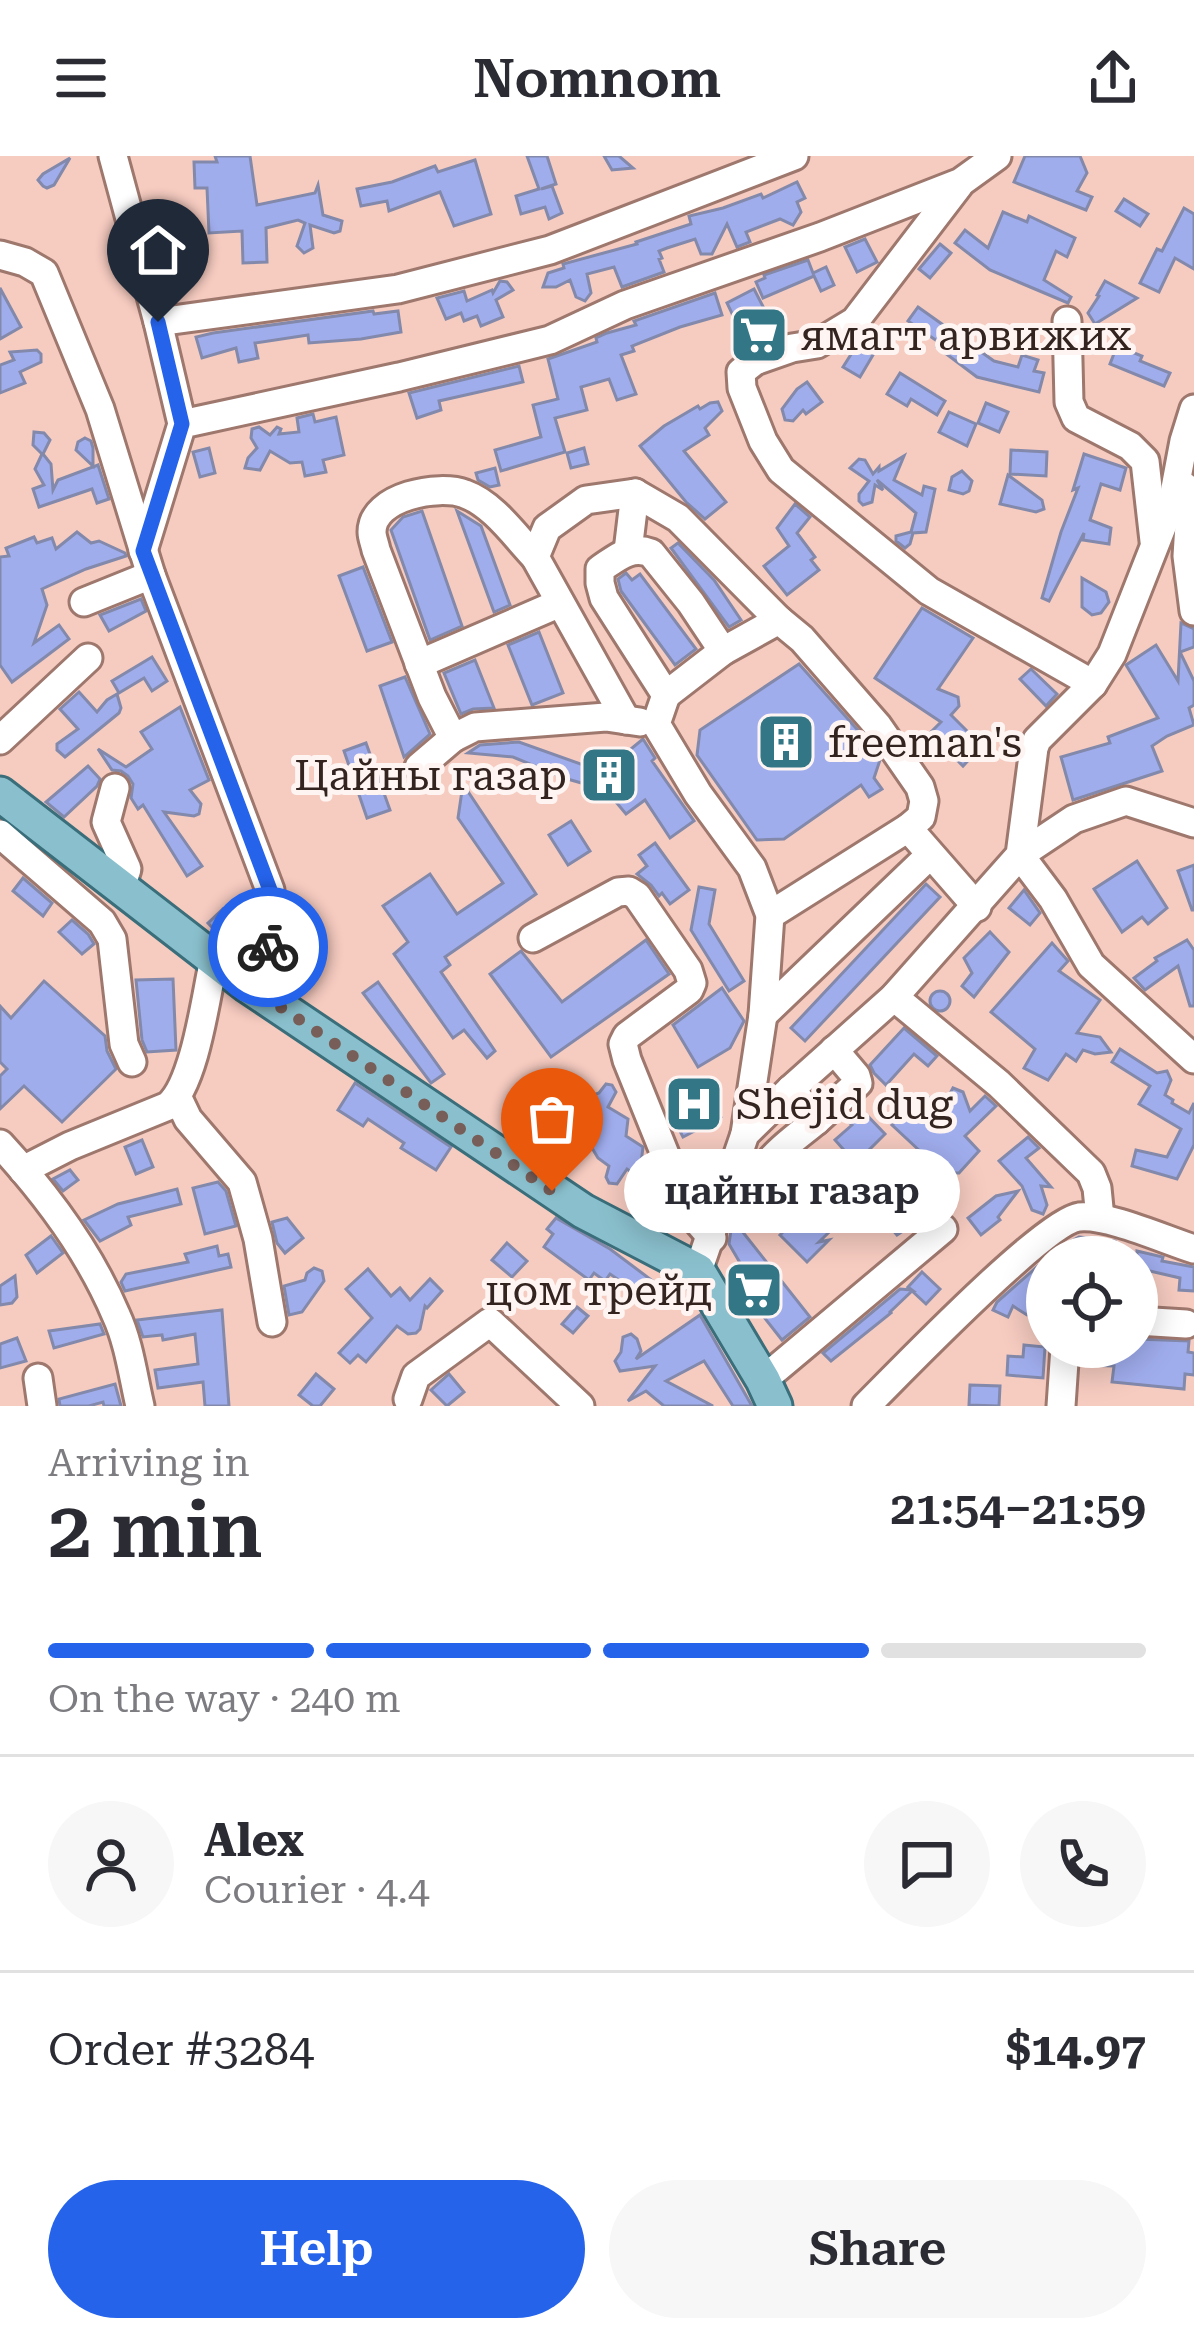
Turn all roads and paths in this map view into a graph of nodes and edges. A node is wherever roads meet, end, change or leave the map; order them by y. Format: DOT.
graph roads {
  1 [pos="794,156"];
  2 [pos="997,156"];
  3 [pos="118,158"];
  4 [pos="962,182"];
  5 [pos="0,255"];
  6 [pos="1066,321"];
  7 [pos="158,322"];
  8 [pos="1194,410"];
  9 [pos="182,424"];
  10 [pos="1194,474"];
  11 [pos="634,493"];
  12 [pos="1173,499"];
  13 [pos="1154,545"];
  14 [pos="628,551"];
  15 [pos="535,556"];
  16 [pos="147,563"];
  17 [pos="84,602"];
  18 [pos="560,603"];
  19 [pos="1194,611"];
  20 [pos="779,620"];
  21 [pos="723,651"];
  22 [pos="88,658"];
  23 [pos="419,664"];
  24 [pos="1093,684"];
  25 [pos="666,695"];
  26 [pos="626,720"];
  27 [pos="656,724"];
  28 [pos="453,738"];
  29 [pos="0,740"];
  30 [pos="419,767"];
  31 [pos="115,788"];
  32 [pos="0,794"];
  33 [pos="1194,824"];
  34 [pos="908,828"];
  35 [pos="0,834"];
  36 [pos="930,855"];
  37 [pos="1020,855"];
  38 [pos="121,888"];
  39 [pos="976,907"];
  40 [pos="770,915"];
  41 [pos="532,938"];
  42 [pos="214,959"];
  43 [pos="248,985"];
  44 [pos="894,997"];
  45 [pos="763,1015"];
  46 [pos="835,1050"];
  47 [pos="1194,1059"];
  48 [pos="133,1062"];
  49 [pos="791,1089"];
  50 [pos="178,1098"];
  51 [pos="816,1121"];
  52 [pos="745,1134"];
  53 [pos="0,1144"];
  54 [pos="23,1170"];
  55 [pos="753,1197"];
  56 [pos="1100,1218"];
  57 [pos="943,1229"];
  58 [pos="712,1238"];
  59 [pos="1194,1249"];
  60 [pos="698,1271"];
  61 [pos="272,1322"];
  62 [pos="1158,1323"];
  63 [pos="1186,1324"];
  64 [pos="1063,1368"];
  65 [pos="769,1393"];
  66 [pos="408,1399"];
  67 [pos="140,1406"];
  68 [pos="580,1406"];
  69 [pos="866,1406"];
  70 [pos="1060,1406"];
  1 -- 7 [label="street"];
  2 -- 4 [label="street"];
  3 -- 7 [label="street"];
  4 -- 9 [label="street"];
  4 -- 24 [label="street"];
  5 -- 16 [label="street"];
  6 -- 13 [label="street"];
  7 -- 9 [label="street"];
  8 -- 12 [label="street"];
  9 -- 16 [label="street"];
  10 -- 12 [label="street"];
  11 -- 14 [label="street"];
  11 -- 15 [label="street"];
  11 -- 20 [label="street"];
  12 -- 13 [label="street"];
  12 -- 19 [label="street"];
  13 -- 24 [label="street"];
  14 -- 21 [label="street"];
  14 -- 25 [label="street"];
  15 -- 18 [label="street"];
  15 -- 23 [label="street"];
  16 -- 17 [label="street"];
  16 -- 43 [label="street"];
  18 -- 23 [label="street"];
  18 -- 26 [label="street"];
  20 -- 21 [label="street"];
  20 -- 34 [label="street"];
  21 -- 25 [label="street"];
  22 -- 29 [label="street"];
  23 -- 28 [label="street"];
  24 -- 37 [label="street"];
  25 -- 27 [label="street"];
  26 -- 27 [label="street"];
  26 -- 28 [label="street"];
  27 -- 40 [label="street"];
  28 -- 30 [label="street"];
  31 -- 38 [label="street"];
  32 -- 38 [label="main road"];
  33 -- 37 [label="street"];
  34 -- 36 [label="street"];
  34 -- 40 [label="street"];
  35 -- 48 [label="street"];
  36 -- 39 [label="street"];
  36 -- 45 [label="street"];
  37 -- 39 [label="street"];
  37 -- 47 [label="street"];
  38 -- 42 [label="main road"];
  39 -- 44 [label="street"];
  40 -- 45 [label="street"];
  41 -- 58 [label="street"];
  42 -- 43 [label="main road"];
  42 -- 50 [label="street"];
  43 -- 60 [label="main road"];
  44 -- 46 [label="street"];
  44 -- 56 [label="street"];
  45 -- 52 [label="street"];
  46 -- 49 [label="street"];
  46 -- 51 [label="street"];
  49 -- 51 [label="street"];
  49 -- 52 [label="street"];
  50 -- 54 [label="street"];
  50 -- 61 [label="street"];
  51 -- 55 [label="street"];
  52 -- 58 [label="street"];
  53 -- 54 [label="street"];
  54 -- 67 [label="street"];
  56 -- 59 [label="street"];
  56 -- 69 [label="street"];
  57 -- 65 [label="street"];
  58 -- 60 [label="street"];
  60 -- 65 [label="main road"];
  62 -- 63 [label="street"];
  64 -- 70 [label="street"];
  66 -- 68 [label="street"];
}
